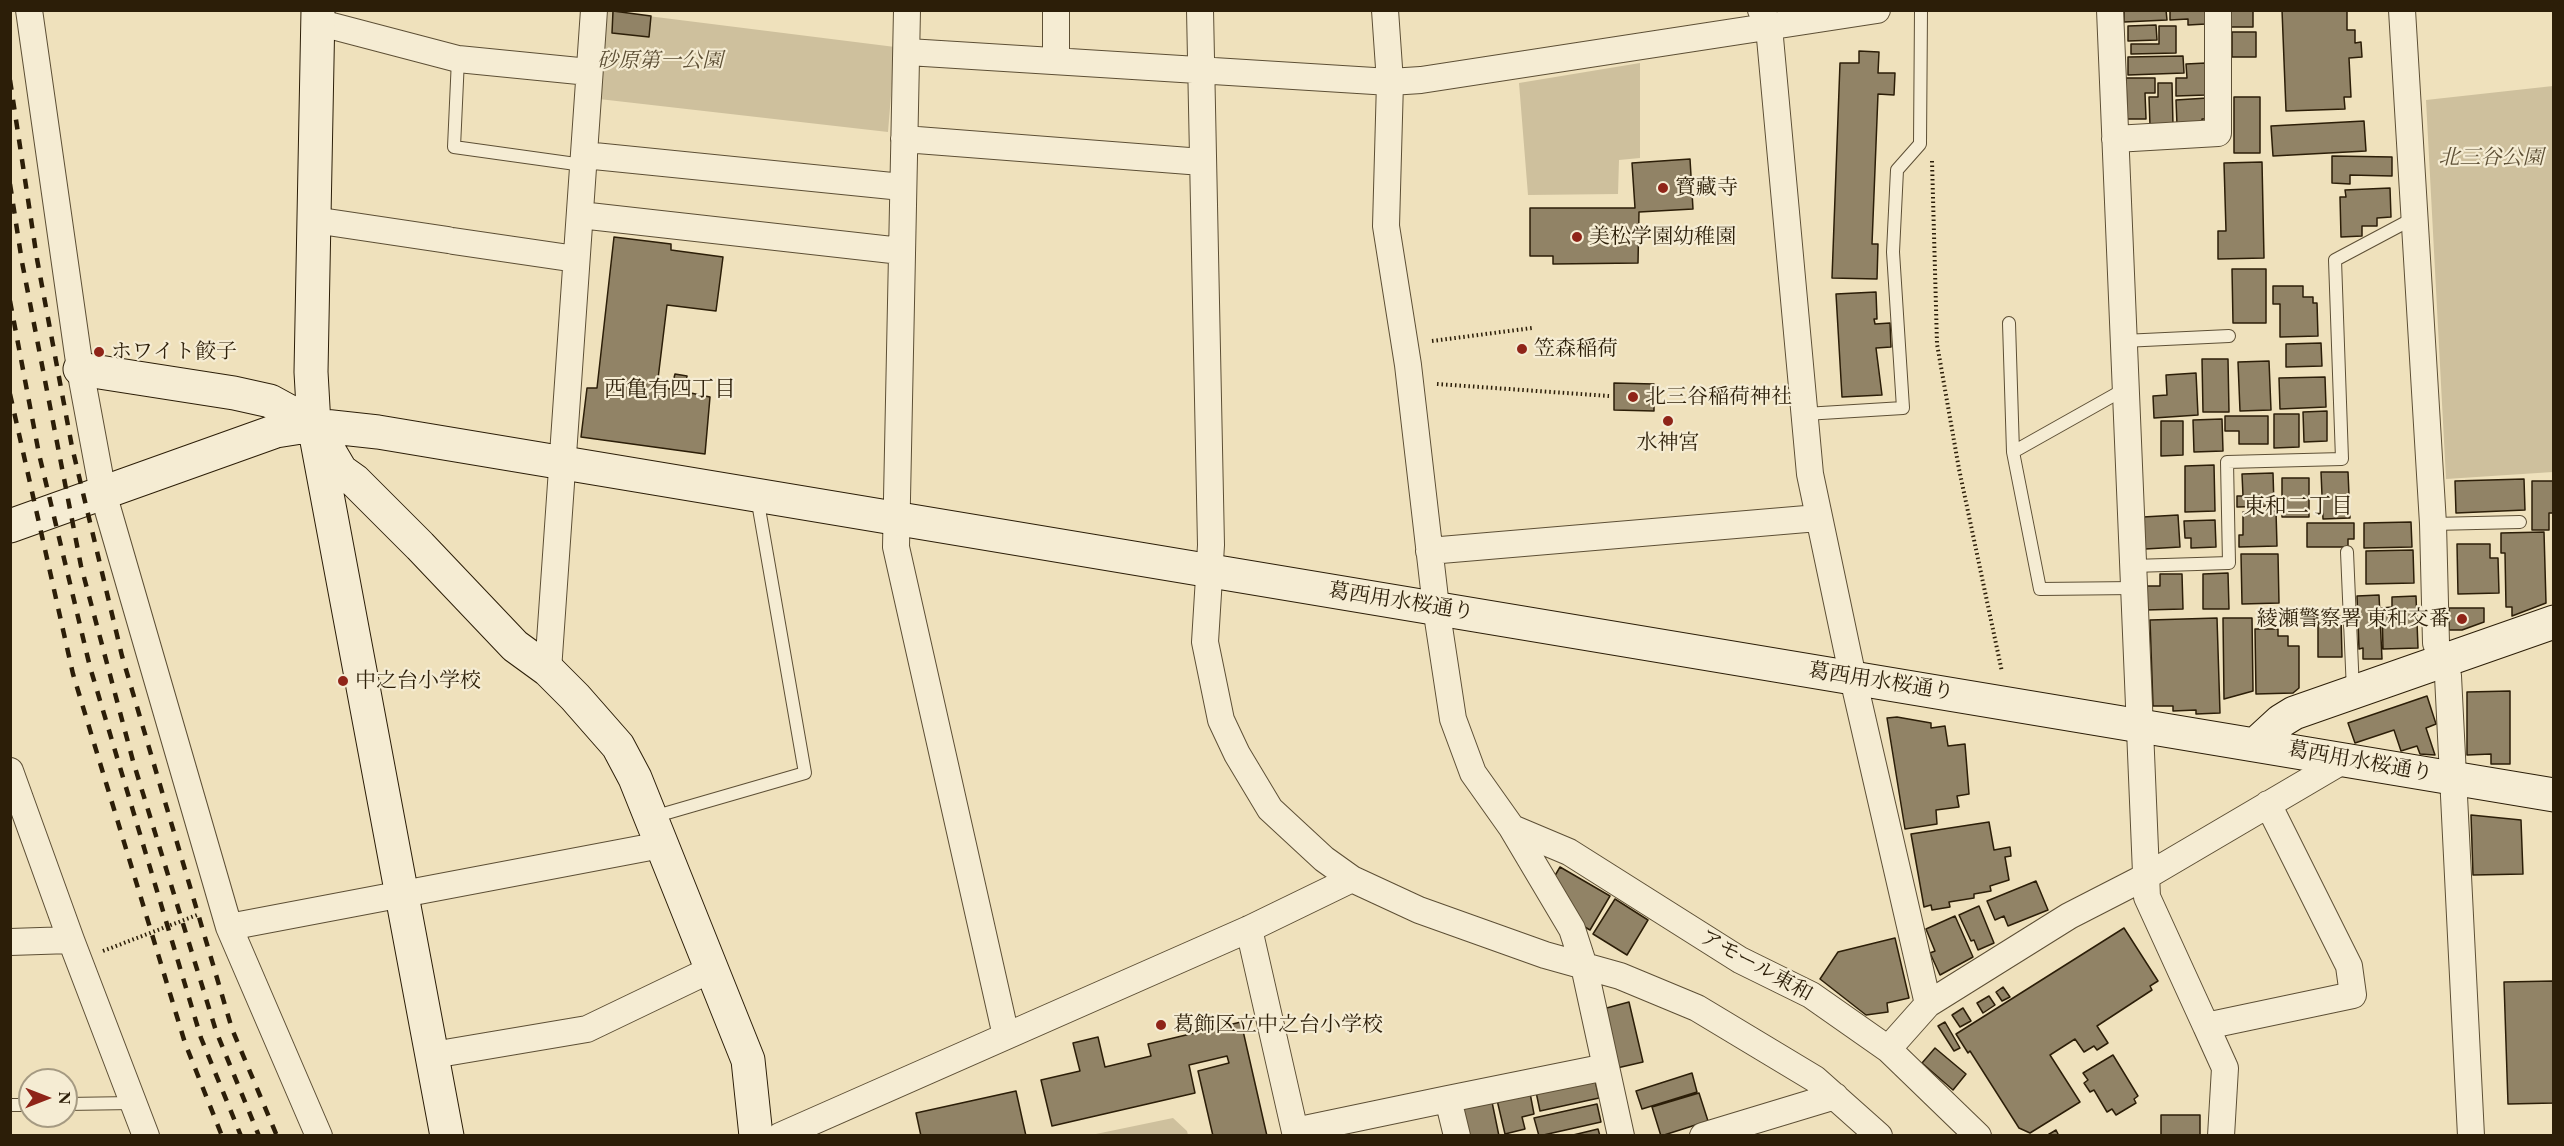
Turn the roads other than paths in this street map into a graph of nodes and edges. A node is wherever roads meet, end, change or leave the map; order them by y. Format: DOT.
graph roads {
  1 [pos="29,10"];
  2 [pos="594,10"];
  3 [pos="908,10"];
  4 [pos="1056,10"];
  5 [pos="1200,10"];
  6 [pos="1385,10"];
  7 [pos="1877,10"];
  8 [pos="1921,10"];
  9 [pos="2110,10"];
  10 [pos="2218,10"];
  11 [pos="2402,10"];
  12 [pos="317,16"];
  13 [pos="1765,19"];
  14 [pos="908,52"];
  15 [pos="458,59"];
  16 [pos="1056,60"];
  17 [pos="1202,71"];
  18 [pos="589,72"];
  19 [pos="1390,82"];
  20 [pos="2115,139"];
  21 [pos="904,140"];
  22 [pos="583,160"];
  23 [pos="1202,162"];
  24 [pos="902,188"];
  25 [pos="580,215"];
  26 [pos="2414,218"];
  27 [pos="314,220"];
  28 [pos="902,251"];
  29 [pos="576,259"];
  30 [pos="2009,323"];
  31 [pos="2229,336"];
  32 [pos="2123,341"];
  33 [pos="80,369"];
  34 [pos="2125,389"];
  35 [pos="1804,414"];
  36 [pos="314,424"];
  37 [pos="2013,452"];
  38 [pos="563,464"];
  39 [pos="103,493"];
  40 [pos="757,496"];
  41 [pos="896,518"];
  42 [pos="1818,518"];
  43 [pos="2520,522"];
  44 [pos="2433,524"];
  45 [pos="10,526"];
  46 [pos="1429,551"];
  47 [pos="2347,552"];
  48 [pos="1208,570"];
  49 [pos="2134,577"];
  50 [pos="1436,608"];
  51 [pos="2553,622"];
  52 [pos="2442,660"];
  53 [pos="548,670"];
  54 [pos="1853,678"];
  55 [pos="2353,692"];
  56 [pos="2140,726"];
  57 [pos="2256,744"];
  58 [pos="2344,760"];
  59 [pos="10,771"];
  60 [pos="2453,778"];
  61 [pos="2553,795"];
  62 [pos="2268,804"];
  63 [pos="1512,828"];
  64 [pos="656,831"];
  65 [pos="2145,877"];
  66 [pos="1352,879"];
  67 [pos="403,893"];
  68 [pos="226,916"];
  69 [pos="1249,929"];
  70 [pos="10,942"];
  71 [pos="75,951"];
  72 [pos="1584,966"];
  73 [pos="712,969"];
  74 [pos="1928,1004"];
  75 [pos="2205,1026"];
  76 [pos="1006,1036"];
  77 [pos="1888,1049"];
  78 [pos="433,1054"];
  79 [pos="1606,1066"];
  80 [pos="1835,1096"];
  81 [pos="1448,1099"];
  82 [pos="133,1103"];
  83 [pos="78,1104"];
  84 [pos="1295,1133"];
  85 [pos="146,1136"];
  86 [pos="319,1136"];
  87 [pos="447,1136"];
  88 [pos="756,1136"];
  89 [pos="780,1136"];
  90 [pos="1456,1136"];
  91 [pos="1621,1136"];
  92 [pos="1703,1136"];
  93 [pos="1879,1136"];
  94 [pos="1978,1136"];
  95 [pos="2221,1136"];
  96 [pos="2471,1136"];
  1 -- 33 [label="street"];
  2 -- 18 [label="street"];
  3 -- 14 [label="street"];
  4 -- 16 [label="street"];
  5 -- 17 [label="street"];
  6 -- 19 [label="street"];
  7 -- 13 [label="street"];
  8 -- 35 [label="lane"];
  9 -- 20 [label="street"];
  10 -- 20 [label="street"];
  11 -- 26 [label="street"];
  12 -- 15 [label="street"];
  12 -- 27 [label="street"];
  13 -- 19 [label="street"];
  13 -- 35 [label="street"];
  14 -- 16 [label="street"];
  14 -- 21 [label="street"];
  15 -- 18 [label="street"];
  15 -- 22 [label="lane"];
  16 -- 17 [label="street"];
  17 -- 19 [label="street"];
  17 -- 23 [label="street"];
  18 -- 22 [label="street"];
  19 -- 46 [label="street"];
  20 -- 32 [label="street"];
  21 -- 23 [label="street"];
  21 -- 24 [label="street"];
  22 -- 24 [label="street"];
  22 -- 25 [label="street"];
  23 -- 48 [label="street"];
  24 -- 28 [label="street"];
  25 -- 28 [label="street"];
  25 -- 29 [label="street"];
  26 -- 44 [label="street"];
  26 -- 49 [label="lane"];
  27 -- 29 [label="street"];
  27 -- 36 [label="street"];
  28 -- 41 [label="street"];
  29 -- 38 [label="street"];
  30 -- 37 [label="lane"];
  31 -- 32 [label="lane"];
  32 -- 34 [label="street"];
  33 -- 36 [label="street"];
  33 -- 39 [label="street"];
  34 -- 37 [label="lane"];
  34 -- 49 [label="street"];
  35 -- 42 [label="street"];
  36 -- 38 [label="street, 葛西用水桜通り"];
  36 -- 39 [label="street"];
  36 -- 53 [label="street"];
  36 -- 67 [label="street"];
  37 -- 49 [label="lane"];
  38 -- 40 [label="street, 葛西用水桜通り"];
  38 -- 53 [label="street"];
  39 -- 45 [label="street"];
  39 -- 68 [label="street"];
  40 -- 41 [label="street, 葛西用水桜通り"];
  40 -- 64 [label="lane"];
  41 -- 48 [label="street, 葛西用水桜通り"];
  41 -- 76 [label="street"];
  42 -- 46 [label="street"];
  42 -- 54 [label="street"];
  43 -- 44 [label="lane"];
  44 -- 52 [label="street"];
  46 -- 50 [label="street"];
  47 -- 55 [label="lane"];
  48 -- 50 [label="street, 葛西用水桜通り"];
  48 -- 66 [label="street"];
  49 -- 56 [label="street"];
  50 -- 54 [label="street, 葛西用水桜通り"];
  50 -- 63 [label="street"];
  51 -- 52 [label="street"];
  52 -- 55 [label="street"];
  52 -- 60 [label="street"];
  53 -- 64 [label="street"];
  54 -- 56 [label="street, 葛西用水桜通り"];
  54 -- 74 [label="street"];
  55 -- 57 [label="street"];
  56 -- 57 [label="street, 葛西用水桜通り"];
  56 -- 65 [label="street"];
  57 -- 58 [label="street, 葛西用水桜通り"];
  58 -- 60 [label="street, 葛西用水桜通り"];
  58 -- 62 [label="street"];
  59 -- 71 [label="street"];
  60 -- 61 [label="street, 葛西用水桜通り"];
  60 -- 96 [label="street"];
  62 -- 65 [label="street"];
  62 -- 75 [label="street"];
  63 -- 72 [label="street"];
  63 -- 77 [label="street, アモール東和"];
  64 -- 67 [label="street"];
  64 -- 73 [label="street"];
  65 -- 74 [label="street"];
  65 -- 75 [label="street"];
  66 -- 69 [label="street"];
  66 -- 72 [label="street"];
  67 -- 68 [label="street"];
  67 -- 78 [label="street"];
  68 -- 86 [label="street"];
  69 -- 76 [label="street"];
  69 -- 84 [label="street"];
  70 -- 71 [label="street"];
  71 -- 82 [label="street"];
  72 -- 79 [label="street"];
  72 -- 80 [label="street"];
  73 -- 78 [label="street"];
  73 -- 88 [label="street"];
  74 -- 77 [label="street"];
  75 -- 95 [label="street"];
  76 -- 89 [label="street"];
  77 -- 94 [label="street, アモール東和"];
  78 -- 87 [label="street"];
  79 -- 81 [label="street"];
  79 -- 91 [label="street"];
  80 -- 92 [label="street"];
  80 -- 93 [label="street"];
  81 -- 84 [label="street"];
  81 -- 90 [label="street"];
  82 -- 83 [label="lane"];
  82 -- 85 [label="street"];
}
